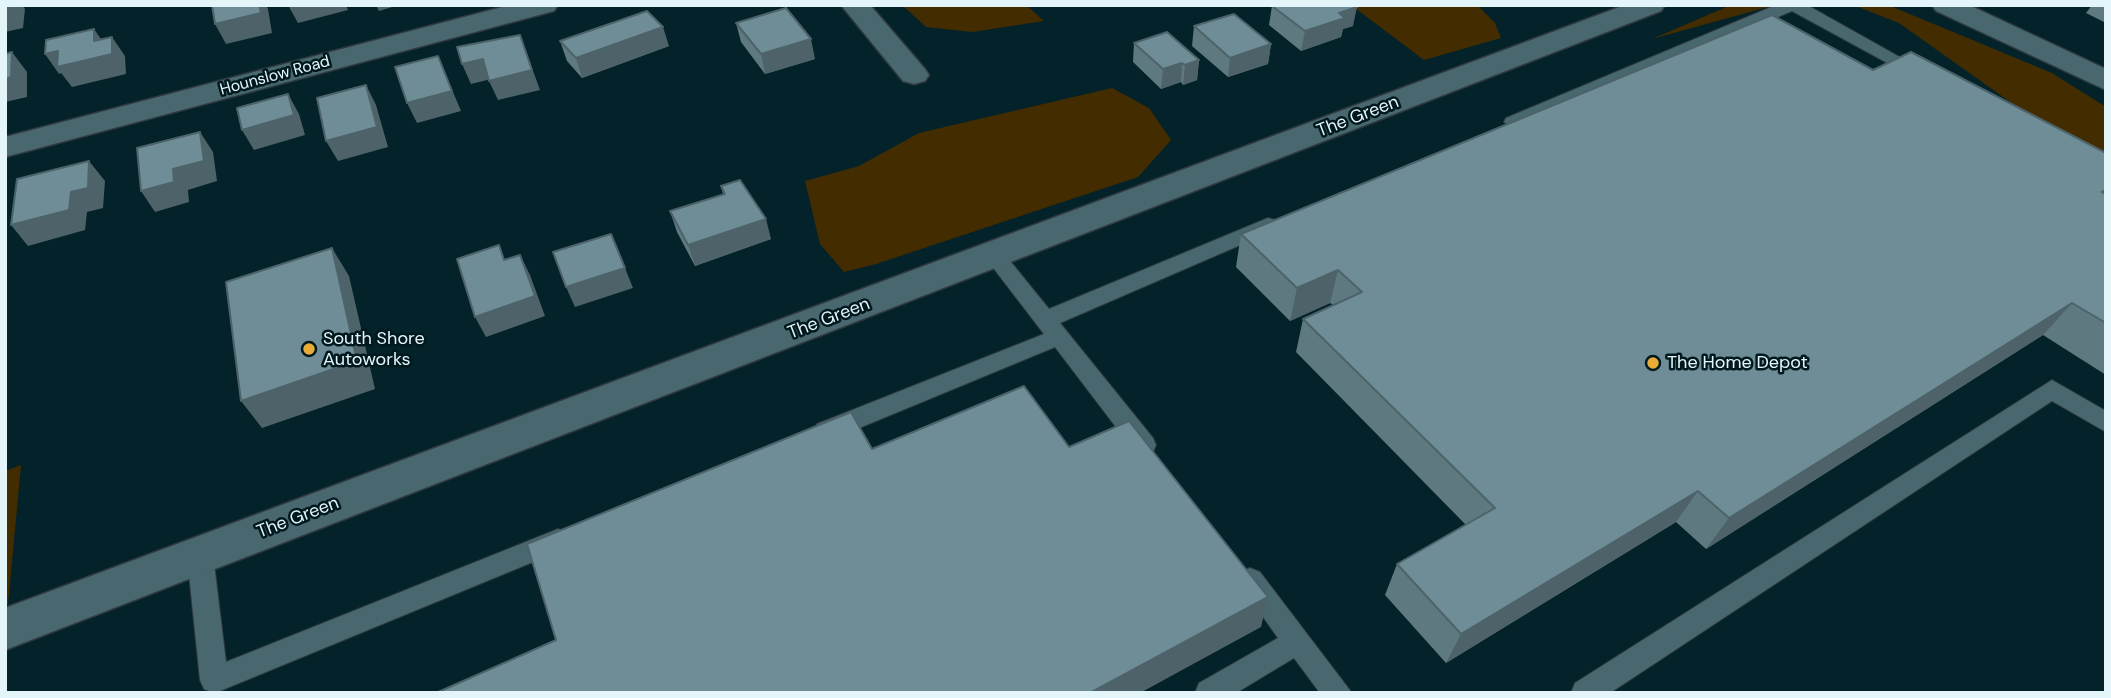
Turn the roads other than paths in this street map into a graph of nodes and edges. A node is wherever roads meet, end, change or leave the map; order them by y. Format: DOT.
graph roads {
  1 [pos="544,5"];
  2 [pos="855,5"];
  3 [pos="1651,5"];
  4 [pos="1792,5"];
  5 [pos="1946,5"];
  6 [pos="914,75"];
  7 [pos="2106,81"];
  8 [pos="1938,83"];
  9 [pos="1495,130"];
  10 [pos="5,147"];
  11 [pos="1289,217"];
  12 [pos="995,256"];
  13 [pos="1052,328"];
  14 [pos="2106,423"];
  15 [pos="802,441"];
  16 [pos="1161,467"];
  17 [pos="585,529"];
  18 [pos="200,555"];
  19 [pos="1238,565"];
  20 [pos="5,629"];
  21 [pos="1298,641"];
  22 [pos="1209,693"];
  23 [pos="1338,693"];
  24 [pos="1585,693"];
  1 -- 10 [label="street, Hounslow Road"];
  2 -- 6 [label="street"];
  3 -- 12 [label="street, The Green"];
  4 -- 8 [label="lane"];
  4 -- 9 [label="lane"];
  5 -- 7 [label="street"];
  11 -- 13 [label="lane"];
  12 -- 13 [label="lane"];
  12 -- 18 [label="street, The Green"];
  13 -- 15 [label="lane"];
  13 -- 16 [label="lane"];
  14 -- 24 [label="lane"];
  17 -- 18 [label="lane"];
  18 -- 20 [label="street, The Green"];
  19 -- 21 [label="lane"];
  21 -- 22 [label="lane"];
  21 -- 23 [label="lane"];
}
